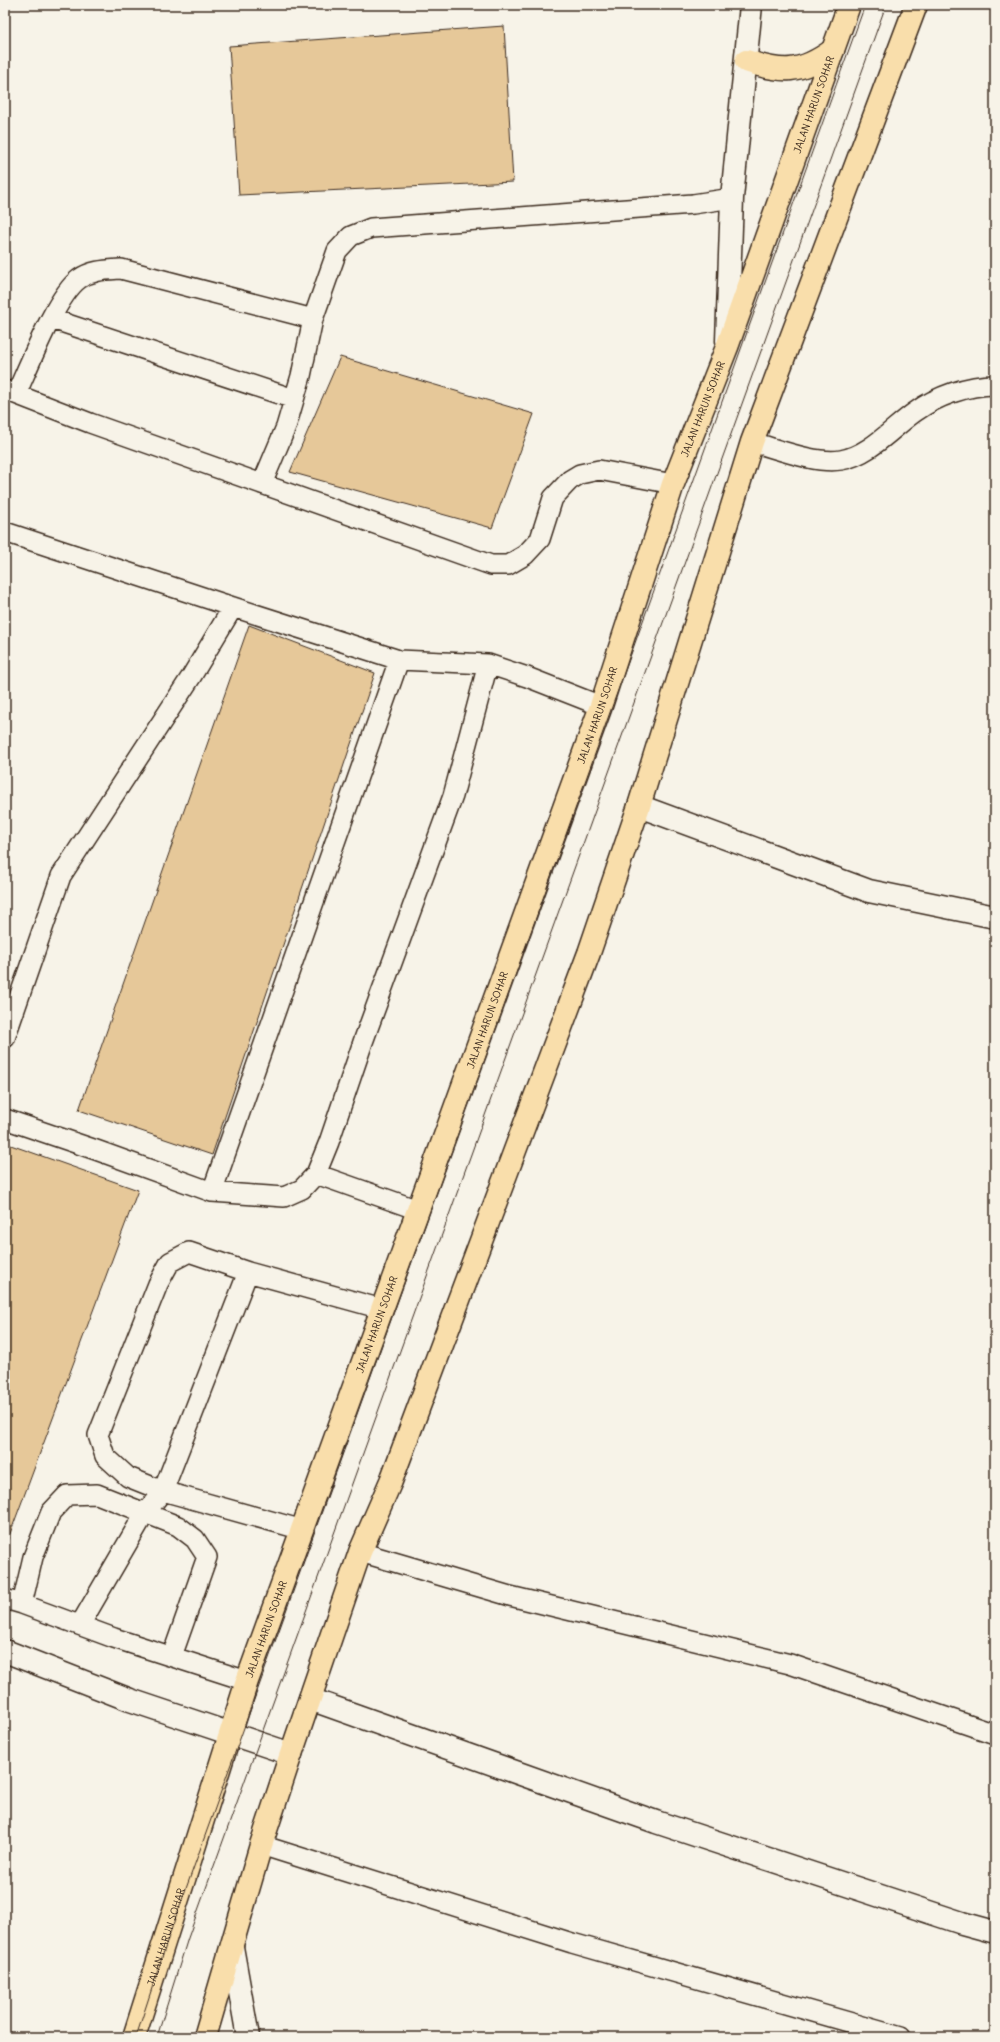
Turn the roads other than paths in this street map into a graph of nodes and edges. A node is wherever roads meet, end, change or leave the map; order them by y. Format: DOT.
graph roads {
  1 [pos="751,5"];
  2 [pos="849,5"];
  3 [pos="916,5"];
  4 [pos="832,50"];
  5 [pos="746,61"];
  6 [pos="732,198"];
  7 [pos="52,319"];
  8 [pos="313,319"];
  9 [pos="727,347"];
  10 [pos="995,385"];
  11 [pos="10,392"];
  12 [pos="294,399"];
  13 [pos="752,442"];
  14 [pos="262,484"];
  15 [pos="673,484"];
  16 [pos="5,532"];
  17 [pos="233,607"];
  18 [pos="399,660"];
  19 [pos="488,664"];
  20 [pos="601,706"];
  21 [pos="640,806"];
  22 [pos="995,917"];
  23 [pos="5,1038"];
  24 [pos="5,1119"];
  25 [pos="316,1174"];
  26 [pos="212,1192"];
  27 [pos="418,1210"];
  28 [pos="248,1272"];
  29 [pos="382,1310"];
  30 [pos="163,1490"];
  31 [pos="145,1513"];
  32 [pos="303,1530"];
  33 [pos="360,1552"];
  34 [pos="13,1601"];
  35 [pos="80,1625"];
  36 [pos="5,1651"];
  37 [pos="172,1656"];
  38 [pos="247,1681"];
  39 [pos="310,1699"];
  40 [pos="231,1732"];
  41 [pos="995,1734"];
  42 [pos="291,1754"];
  43 [pos="260,1846"];
  44 [pos="995,1932"];
  45 [pos="232,1947"];
  46 [pos="134,2037"];
  47 [pos="204,2037"];
  48 [pos="248,2037"];
  49 [pos="901,2037"];
  1 -- 5 [label="street"];
  2 -- 4 [label="highway, JALAN HARUN SOHAR"];
  3 -- 13 [label="highway"];
  4 -- 5 [label="highway"];
  4 -- 9 [label="highway, JALAN HARUN SOHAR"];
  5 -- 6 [label="street"];
  6 -- 8 [label="lane"];
  6 -- 9 [label="street"];
  7 -- 8 [label="lane"];
  7 -- 11 [label="lane"];
  7 -- 12 [label="lane"];
  8 -- 12 [label="lane"];
  9 -- 15 [label="highway, JALAN HARUN SOHAR"];
  10 -- 13 [label="lane"];
  11 -- 14 [label="lane"];
  12 -- 14 [label="lane"];
  13 -- 21 [label="highway"];
  14 -- 15 [label="lane"];
  15 -- 20 [label="highway, JALAN HARUN SOHAR"];
  16 -- 17 [label="lane"];
  17 -- 18 [label="lane"];
  17 -- 23 [label="lane"];
  18 -- 19 [label="lane"];
  18 -- 26 [label="lane"];
  19 -- 20 [label="lane"];
  19 -- 25 [label="lane"];
  20 -- 27 [label="highway, JALAN HARUN SOHAR"];
  21 -- 22 [label="street"];
  21 -- 33 [label="highway"];
  24 -- 26 [label="lane"];
  25 -- 26 [label="lane"];
  25 -- 27 [label="lane"];
  27 -- 29 [label="highway, JALAN HARUN SOHAR"];
  28 -- 29 [label="lane"];
  28 -- 30 [label="lane"];
  28 -- 30 [label="lane"];
  29 -- 32 [label="highway, JALAN HARUN SOHAR"];
  30 -- 31 [label="lane"];
  30 -- 32 [label="lane"];
  31 -- 34 [label="lane"];
  31 -- 35 [label="lane"];
  31 -- 37 [label="lane"];
  32 -- 38 [label="highway, JALAN HARUN SOHAR"];
  33 -- 39 [label="highway"];
  33 -- 41 [label="lane"];
  34 -- 35 [label="lane"];
  35 -- 37 [label="lane"];
  36 -- 40 [label="street"];
  37 -- 38 [label="lane"];
  38 -- 40 [label="highway, JALAN HARUN SOHAR"];
  39 -- 42 [label="highway"];
  39 -- 44 [label="street"];
  40 -- 42 [label="street"];
  40 -- 46 [label="highway, JALAN HARUN SOHAR"];
  42 -- 43 [label="highway"];
  43 -- 45 [label="highway"];
  43 -- 49 [label="lane"];
  45 -- 47 [label="highway"];
  45 -- 48 [label="street"];
}
